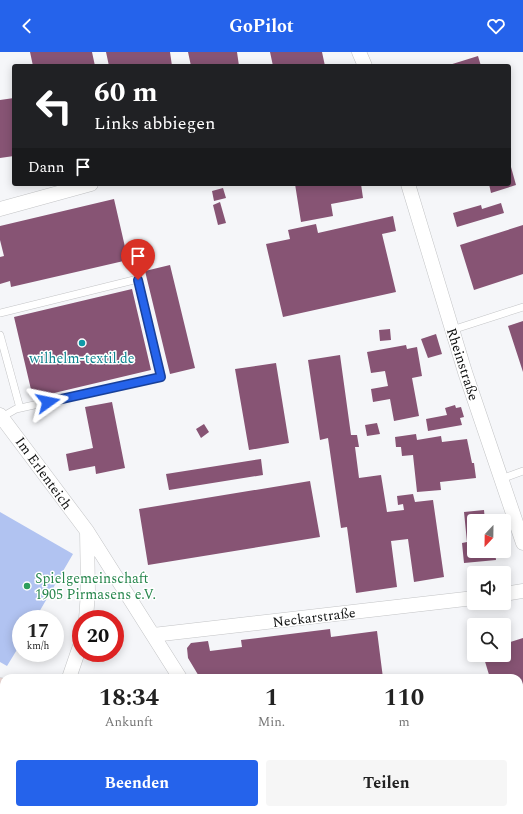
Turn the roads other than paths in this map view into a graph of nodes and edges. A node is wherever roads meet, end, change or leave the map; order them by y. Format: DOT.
graph roads {
  1 [pos="359,52"];
  2 [pos="364,64"];
  3 [pos="84,186"];
  4 [pos="409,186"];
  5 [pos="0,209"];
  6 [pos="523,307"];
  7 [pos="0,314"];
  8 [pos="452,330"];
  9 [pos="0,335"];
  10 [pos="20,408"];
  11 [pos="1,416"];
  12 [pos="523,471"];
  13 [pos="501,479"];
  14 [pos="87,531"];
  15 [pos="523,543"];
  16 [pos="523,591"];
  17 [pos="511,593"];
  18 [pos="467,599"];
  19 [pos="87,610"];
  20 [pos="154,635"];
  21 [pos="74,662"];
  22 [pos="70,674"];
  23 [pos="178,674"];
  1 -- 2 [label="street"];
  3 -- 5 [label="street"];
  4 -- 8 [label="street, Rheinstraße"];
  6 -- 8 [label="lane"];
  7 -- 10 [label="lane"];
  8 -- 13 [label="street, Rheinstraße"];
  9 -- 10 [label="lane"];
  10 -- 11 [label="lane"];
  11 -- 14 [label="street, Im Erlenteich"];
  12 -- 13 [label="lane"];
  13 -- 15 [label="street, Rheinstraße"];
  14 -- 19 [label="street"];
  14 -- 20 [label="street, Im Erlenteich"];
  16 -- 17 [label="street"];
  18 -- 20 [label="street, Neckarstraße"];
  20 -- 23 [label="street, Im Erlenteich"];
  21 -- 22 [label="street"];
}
